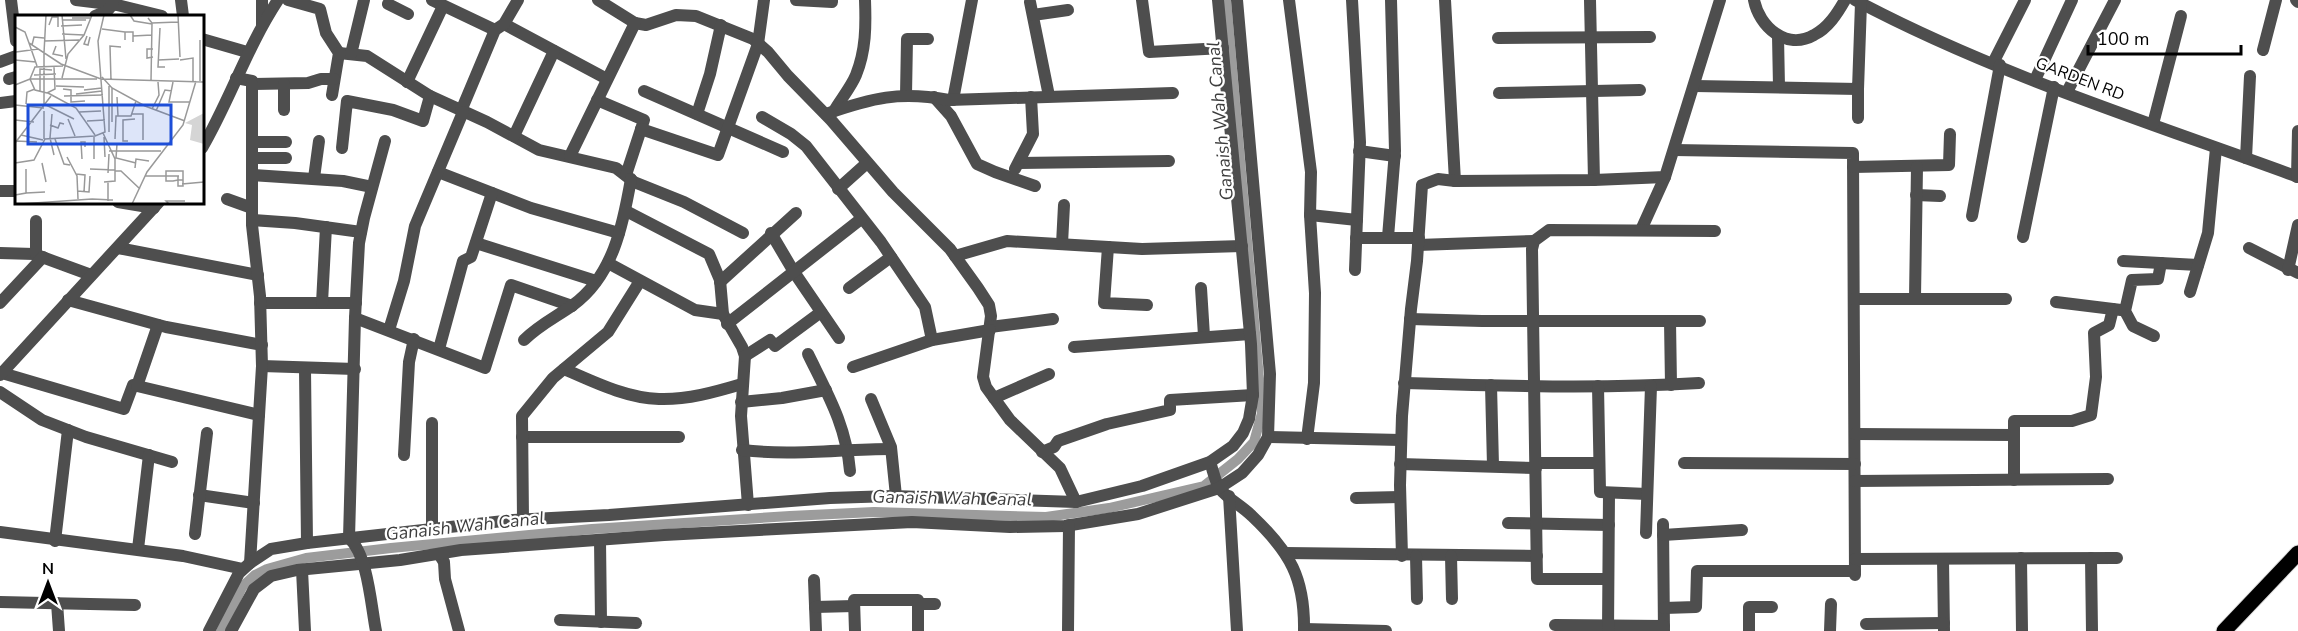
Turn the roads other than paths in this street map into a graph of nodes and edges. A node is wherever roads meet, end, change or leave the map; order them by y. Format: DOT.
graph roads {
  1 [pos="11,0"];
  2 [pos="76,0"];
  3 [pos="182,0"];
  4 [pos="262,0"];
  5 [pos="278,0"];
  6 [pos="288,0"];
  7 [pos="364,0"];
  8 [pos="518,0"];
  9 [pos="598,0"];
  10 [pos="764,0"];
  11 [pos="796,0"];
  12 [pos="832,0"];
  13 [pos="865,0"];
  14 [pos="972,0"];
  15 [pos="1142,0"];
  16 [pos="1218,0"];
  17 [pos="1237,0"];
  18 [pos="1290,0"];
  19 [pos="1352,0"];
  20 [pos="1391,0"];
  21 [pos="1445,0"];
  22 [pos="1590,0"];
  23 [pos="1720,0"];
  24 [pos="1754,0"];
  25 [pos="1845,0"];
  26 [pos="2025,0"];
  27 [pos="2072,0"];
  28 [pos="2115,0"];
  29 [pos="2276,0"];
  30 [pos="1858,1"];
  31 [pos="1030,2"];
  32 [pos="114,3"];
  33 [pos="443,3"];
  34 [pos="387,6"];
  35 [pos="1068,10"];
  36 [pos="138,13"];
  37 [pos="408,14"];
  38 [pos="97,15"];
  39 [pos="154,15"];
  40 [pos="183,15"];
  41 [pos="1033,15"];
  42 [pos="2181,16"];
  43 [pos="635,23"];
  44 [pos="262,25"];
  45 [pos="721,25"];
  46 [pos="500,27"];
  47 [pos="15,33"];
  48 [pos="1778,36"];
  49 [pos="1650,37"];
  50 [pos="1498,38"];
  51 [pos="1591,38"];
  52 [pos="928,39"];
  53 [pos="204,40"];
  54 [pos="758,44"];
  55 [pos="1223,48"];
  56 [pos="2263,50"];
  57 [pos="554,51"];
  58 [pos="247,52"];
  59 [pos="345,54"];
  60 [pos="15,56"];
  61 [pos="0,62"];
  62 [pos="1996,64"];
  63 [pos="2250,76"];
  64 [pos="236,78"];
  65 [pos="334,79"];
  66 [pos="607,80"];
  67 [pos="2035,80"];
  68 [pos="407,82"];
  69 [pos="252,84"];
  70 [pos="284,84"];
  71 [pos="1695,86"];
  72 [pos="1779,87"];
  73 [pos="2054,87"];
  74 [pos="1858,88"];
  75 [pos="1640,90"];
  76 [pos="644,91"];
  77 [pos="1592,91"];
  78 [pos="2067,92"];
  79 [pos="1173,93"];
  80 [pos="1499,93"];
  81 [pos="332,95"];
  82 [pos="906,95"];
  83 [pos="430,96"];
  84 [pos="1049,96"];
  85 [pos="934,97"];
  86 [pos="1031,97"];
  87 [pos="597,100"];
  88 [pos="953,100"];
  89 [pos="15,101"];
  90 [pos="0,103"];
  91 [pos="284,110"];
  92 [pos="462,112"];
  93 [pos="830,112"];
  94 [pos="697,114"];
  95 [pos="1858,118"];
  96 [pos="2153,124"];
  97 [pos="728,127"];
  98 [pos="641,129"];
  99 [pos="2298,131"];
  100 [pos="1950,134"];
  101 [pos="514,136"];
  102 [pos="319,141"];
  103 [pos="386,141"];
  104 [pos="253,142"];
  105 [pos="286,142"];
  106 [pos="762,143"];
  107 [pos="204,146"];
  108 [pos="342,148"];
  109 [pos="2216,148"];
  110 [pos="1674,150"];
  111 [pos="1359,151"];
  112 [pos="783,152"];
  113 [pos="570,156"];
  114 [pos="1395,156"];
  115 [pos="253,158"];
  116 [pos="286,158"];
  117 [pos="2246,158"];
  118 [pos="1169,160"];
  119 [pos="867,163"];
  120 [pos="1019,163"];
  121 [pos="1854,167"];
  122 [pos="1917,167"];
  123 [pos="438,172"];
  124 [pos="252,175"];
  125 [pos="628,177"];
  126 [pos="1010,177"];
  127 [pos="1665,177"];
  128 [pos="2298,177"];
  129 [pos="314,178"];
  130 [pos="1594,180"];
  131 [pos="1455,181"];
  132 [pos="1035,186"];
  133 [pos="372,187"];
  134 [pos="838,189"];
  135 [pos="492,193"];
  136 [pos="1916,195"];
  137 [pos="1940,196"];
  138 [pos="227,199"];
  139 [pos="157,205"];
  140 [pos="1064,205"];
  141 [pos="626,211"];
  142 [pos="796,213"];
  143 [pos="252,214"];
  144 [pos="1310,215"];
  145 [pos="1972,216"];
  146 [pos="861,219"];
  147 [pos="1357,220"];
  148 [pos="36,221"];
  149 [pos="2298,225"];
  150 [pos="326,227"];
  151 [pos="1641,230"];
  152 [pos="1716,231"];
  153 [pos="361,232"];
  154 [pos="619,233"];
  155 [pos="743,233"];
  156 [pos="771,233"];
  157 [pos="1388,237"];
  158 [pos="2022,237"];
  159 [pos="1356,238"];
  160 [pos="1418,241"];
  161 [pos="1534,241"];
  162 [pos="477,243"];
  163 [pos="1062,244"];
  164 [pos="1242,246"];
  165 [pos="1108,247"];
  166 [pos="118,248"];
  167 [pos="2249,248"];
  168 [pos="0,253"];
  169 [pos="39,256"];
  170 [pos="955,256"];
  171 [pos="891,257"];
  172 [pos="2123,261"];
  173 [pos="608,263"];
  174 [pos="2161,263"];
  175 [pos="2198,265"];
  176 [pos="1355,270"];
  177 [pos="2293,271"];
  178 [pos="794,272"];
  179 [pos="91,275"];
  180 [pos="258,275"];
  181 [pos="596,281"];
  182 [pos="640,281"];
  183 [pos="720,282"];
  184 [pos="849,288"];
  185 [pos="1201,288"];
  186 [pos="2190,291"];
  187 [pos="1915,298"];
  188 [pos="1854,299"];
  189 [pos="2006,299"];
  190 [pos="68,300"];
  191 [pos="2056,302"];
  192 [pos="0,303"];
  193 [pos="260,303"];
  194 [pos="322,303"];
  195 [pos="356,303"];
  196 [pos="1147,304"];
  197 [pos="572,306"];
  198 [pos="2119,310"];
  199 [pos="821,312"];
  200 [pos="355,318"];
  201 [pos="725,319"];
  202 [pos="1053,319"];
  203 [pos="1410,319"];
  204 [pos="1533,321"];
  205 [pos="1670,321"];
  206 [pos="1700,321"];
  207 [pos="158,325"];
  208 [pos="990,329"];
  209 [pos="389,330"];
  210 [pos="1250,334"];
  211 [pos="1204,336"];
  212 [pos="2154,336"];
  213 [pos="839,338"];
  214 [pos="414,339"];
  215 [pos="524,340"];
  216 [pos="932,340"];
  217 [pos="262,345"];
  218 [pos="1074,347"];
  219 [pos="439,349"];
  220 [pos="808,354"];
  221 [pos="745,356"];
  222 [pos="262,366"];
  223 [pos="853,367"];
  224 [pos="305,369"];
  225 [pos="355,369"];
  226 [pos="564,369"];
  227 [pos="1,374"];
  228 [pos="1049,374"];
  229 [pos="1404,383"];
  230 [pos="1699,383"];
  231 [pos="742,384"];
  232 [pos="1671,385"];
  233 [pos="137,386"];
  234 [pos="1491,386"];
  235 [pos="1535,386"];
  236 [pos="1598,386"];
  237 [pos="1651,386"];
  238 [pos="826,390"];
  239 [pos="0,392"];
  240 [pos="1252,395"];
  241 [pos="994,398"];
  242 [pos="871,399"];
  243 [pos="741,402"];
  244 [pos="259,415"];
  245 [pos="432,423"];
  246 [pos="68,430"];
  247 [pos="207,433"];
  248 [pos="1855,434"];
  249 [pos="2014,435"];
  250 [pos="522,437"];
  251 [pos="679,437"];
  252 [pos="1268,437"];
  253 [pos="1308,439"];
  254 [pos="1401,440"];
  255 [pos="848,449"];
  256 [pos="891,449"];
  257 [pos="742,450"];
  258 [pos="1042,452"];
  259 [pos="149,455"];
  260 [pos="404,455"];
  261 [pos="172,462"];
  262 [pos="1210,462"];
  263 [pos="1599,463"];
  264 [pos="1684,463"];
  265 [pos="1400,464"];
  266 [pos="1855,464"];
  267 [pos="1536,465"];
  268 [pos="1493,466"];
  269 [pos="849,471"];
  270 [pos="2108,479"];
  271 [pos="2014,480"];
  272 [pos="1855,481"];
  273 [pos="1222,489"];
  274 [pos="1609,493"];
  275 [pos="1647,494"];
  276 [pos="199,495"];
  277 [pos="896,496"];
  278 [pos="1400,497"];
  279 [pos="1356,498"];
  280 [pos="1076,502"];
  281 [pos="254,503"];
  282 [pos="748,505"];
  283 [pos="523,519"];
  284 [pos="1508,523"];
  285 [pos="1537,524"];
  286 [pos="1069,525"];
  287 [pos="1609,525"];
  288 [pos="432,530"];
  289 [pos="1663,530"];
  290 [pos="1742,530"];
  291 [pos="0,532"];
  292 [pos="195,534"];
  293 [pos="600,540"];
  294 [pos="55,541"];
  295 [pos="353,542"];
  296 [pos="307,543"];
  297 [pos="138,549"];
  298 [pos="1286,553"];
  299 [pos="2298,553"];
  300 [pos="440,554"];
  301 [pos="1402,556"];
  302 [pos="1416,556"];
  303 [pos="1451,556"];
  304 [pos="1537,556"];
  305 [pos="2021,558"];
  306 [pos="2091,558"];
  307 [pos="2117,558"];
  308 [pos="1943,559"];
  309 [pos="362,561"];
  310 [pos="246,566"];
  311 [pos="1855,569"];
  312 [pos="302,570"];
  313 [pos="1608,579"];
  314 [pos="814,580"];
  315 [pos="1417,598"];
  316 [pos="1452,598"];
  317 [pos="0,602"];
  318 [pos="57,603"];
  319 [pos="918,604"];
  320 [pos="935,604"];
  321 [pos="1831,604"];
  322 [pos="135,605"];
  323 [pos="854,606"];
  324 [pos="815,607"];
  325 [pos="1772,607"];
  326 [pos="1664,608"];
  327 [pos="560,620"];
  328 [pos="601,622"];
  329 [pos="636,623"];
  330 [pos="1866,624"];
  331 [pos="1555,625"];
  332 [pos="1944,627"];
  333 [pos="1580,628"];
  334 [pos="1608,628"];
  335 [pos="1664,628"];
  336 [pos="1304,630"];
  337 [pos="58,631"];
  338 [pos="209,631"];
  339 [pos="231,631"];
  340 [pos="305,631"];
  341 [pos="376,631"];
  342 [pos="459,631"];
  343 [pos="816,631"];
  344 [pos="855,631"];
  345 [pos="918,631"];
  346 [pos="1068,631"];
  347 [pos="1237,631"];
  348 [pos="1386,631"];
  349 [pos="1749,631"];
  350 [pos="1830,631"];
  351 [pos="2022,631"];
  352 [pos="2092,631"];
  353 [pos="2224,631"];
  1 -- 47 [label="street"];
  2 -- 32 [label="street"];
  3 -- 40 [label="street"];
  4 -- 44 [label="street"];
  5 -- 44 [label="street"];
  6 -- 59 [label="street"];
  7 -- 59 [label="street"];
  8 -- 46 [label="street"];
  9 -- 43 [label="street"];
  10 -- 54 [label="street"];
  11 -- 12 [label="street"];
  13 -- 93 [label="street"];
  14 -- 88 [label="street"];
  15 -- 55 [label="street"];
  16 -- 55 [label="street"];
  17 -- 252 [label="street"];
  18 -- 144 [label="street"];
  19 -- 111 [label="street"];
  20 -- 114 [label="street"];
  21 -- 131 [label="street"];
  22 -- 51 [label="street"];
  23 -- 71 [label="street"];
  24 -- 48 [label="street"];
  25 -- 48 [label="street"];
  26 -- 62 [label="street"];
  27 -- 67 [label="street"];
  28 -- 78 [label="street"];
  29 -- 56 [label="street"];
  30 -- 62 [label="street, GARDEN RD"];
  30 -- 74 [label="street"];
  31 -- 41 [label="street"];
  32 -- 36 [label="street"];
  32 -- 38 [label="street"];
  33 -- 46 [label="street"];
  33 -- 68 [label="street"];
  34 -- 37 [label="street"];
  35 -- 41 [label="street"];
  36 -- 39 [label="street"];
  41 -- 84 [label="street"];
  42 -- 96 [label="street"];
  43 -- 45 [label="street"];
  43 -- 66 [label="street"];
  44 -- 58 [label="street"];
  45 -- 54 [label="street"];
  45 -- 94 [label="street"];
  46 -- 57 [label="street"];
  46 -- 92 [label="street"];
  48 -- 72 [label="street"];
  49 -- 51 [label="street"];
  50 -- 51 [label="street"];
  51 -- 77 [label="street"];
  52 -- 82 [label="street"];
  53 -- 58 [label="street"];
  54 -- 93 [label="street"];
  54 -- 97 [label="street"];
  55 -- 164 [label="street"];
  57 -- 66 [label="street"];
  57 -- 101 [label="street"];
  58 -- 64 [label="street"];
  59 -- 65 [label="street"];
  59 -- 68 [label="street"];
  60 -- 61 [label="street"];
  62 -- 67 [label="street, GARDEN RD"];
  62 -- 145 [label="street"];
  63 -- 117 [label="street"];
  64 -- 69 [label="street"];
  64 -- 107 [label="street"];
  65 -- 70 [label="street"];
  65 -- 81 [label="street"];
  66 -- 87 [label="street"];
  67 -- 73 [label="street, GARDEN RD"];
  68 -- 83 [label="street"];
  69 -- 70 [label="street"];
  69 -- 104 [label="street"];
  70 -- 91 [label="street"];
  71 -- 72 [label="street"];
  71 -- 110 [label="street"];
  72 -- 74 [label="street"];
  73 -- 78 [label="street, GARDEN RD"];
  73 -- 158 [label="street"];
  74 -- 95 [label="street"];
  75 -- 77 [label="street"];
  76 -- 94 [label="street"];
  77 -- 80 [label="street"];
  77 -- 130 [label="street"];
  78 -- 96 [label="street, GARDEN RD"];
  79 -- 84 [label="street"];
  82 -- 85 [label="street"];
  82 -- 93 [label="street"];
  83 -- 92 [label="street"];
  83 -- 108 [label="street"];
  84 -- 86 [label="street"];
  85 -- 88 [label="street"];
  85 -- 126 [label="street"];
  86 -- 88 [label="street"];
  86 -- 120 [label="street"];
  87 -- 98 [label="street"];
  87 -- 113 [label="street"];
  89 -- 90 [label="street"];
  92 -- 101 [label="street"];
  92 -- 123 [label="street"];
  93 -- 119 [label="street"];
  94 -- 97 [label="street"];
  96 -- 109 [label="street, GARDEN RD"];
  97 -- 98 [label="street"];
  97 -- 106 [label="street"];
  98 -- 125 [label="street"];
  99 -- 128 [label="street"];
  100 -- 122 [label="street"];
  101 -- 113 [label="street"];
  102 -- 129 [label="street"];
  103 -- 133 [label="street"];
  104 -- 105 [label="street"];
  104 -- 115 [label="street"];
  106 -- 112 [label="street"];
  106 -- 134 [label="street"];
  109 -- 117 [label="street, GARDEN RD"];
  109 -- 175 [label="street"];
  110 -- 121 [label="street"];
  110 -- 127 [label="street"];
  111 -- 114 [label="street"];
  111 -- 147 [label="street"];
  113 -- 125 [label="street"];
  114 -- 157 [label="street"];
  115 -- 116 [label="street"];
  115 -- 124 [label="street"];
  117 -- 128 [label="street, GARDEN RD"];
  118 -- 120 [label="street"];
  119 -- 134 [label="street"];
  119 -- 170 [label="street"];
  120 -- 126 [label="street"];
  121 -- 122 [label="street"];
  121 -- 188 [label="street"];
  122 -- 136 [label="street"];
  123 -- 135 [label="street"];
  123 -- 209 [label="street"];
  124 -- 129 [label="street"];
  124 -- 143 [label="street"];
  125 -- 141 [label="street"];
  125 -- 155 [label="street"];
  126 -- 132 [label="street"];
  127 -- 130 [label="street"];
  127 -- 151 [label="street"];
  129 -- 133 [label="street"];
  130 -- 131 [label="street"];
  131 -- 160 [label="street"];
  133 -- 153 [label="street"];
  134 -- 146 [label="street"];
  135 -- 154 [label="street"];
  135 -- 162 [label="street"];
  136 -- 137 [label="street"];
  136 -- 187 [label="street"];
  138 -- 143 [label="street"];
  139 -- 166 [label="street"];
  140 -- 163 [label="street"];
  141 -- 154 [label="street"];
  141 -- 183 [label="street"];
  142 -- 156 [label="street"];
  143 -- 150 [label="street"];
  143 -- 180 [label="street"];
  144 -- 147 [label="street"];
  144 -- 253 [label="street"];
  146 -- 171 [label="street"];
  146 -- 178 [label="street"];
  147 -- 159 [label="street"];
  148 -- 169 [label="street"];
  149 -- 177 [label="street"];
  150 -- 153 [label="street"];
  150 -- 194 [label="street"];
  151 -- 152 [label="street"];
  151 -- 161 [label="street"];
  153 -- 195 [label="street"];
  154 -- 173 [label="street"];
  156 -- 178 [label="street"];
  156 -- 183 [label="street"];
  157 -- 159 [label="street"];
  157 -- 160 [label="street"];
  159 -- 176 [label="street"];
  160 -- 161 [label="street"];
  160 -- 203 [label="street"];
  161 -- 204 [label="street"];
  162 -- 181 [label="street"];
  162 -- 219 [label="street"];
  163 -- 165 [label="street"];
  163 -- 170 [label="street"];
  164 -- 165 [label="street"];
  164 -- 210 [label="street"];
  165 -- 196 [label="street"];
  166 -- 179 [label="street"];
  166 -- 180 [label="street"];
  167 -- 177 [label="street"];
  168 -- 169 [label="street"];
  169 -- 179 [label="street"];
  169 -- 192 [label="street"];
  170 -- 208 [label="street"];
  171 -- 184 [label="street"];
  171 -- 216 [label="street"];
  172 -- 174 [label="street"];
  173 -- 181 [label="street"];
  173 -- 182 [label="street"];
  174 -- 175 [label="street"];
  174 -- 198 [label="street"];
  175 -- 186 [label="street"];
  178 -- 199 [label="street"];
  178 -- 201 [label="street"];
  179 -- 190 [label="street"];
  180 -- 193 [label="street"];
  181 -- 197 [label="street"];
  182 -- 201 [label="street"];
  182 -- 226 [label="street"];
  183 -- 201 [label="street"];
  185 -- 211 [label="street"];
  187 -- 188 [label="street"];
  187 -- 189 [label="street"];
  188 -- 248 [label="street"];
  190 -- 207 [label="street"];
  190 -- 227 [label="street"];
  191 -- 198 [label="street"];
  193 -- 194 [label="street"];
  193 -- 217 [label="street"];
  194 -- 195 [label="street"];
  195 -- 200 [label="street"];
  197 -- 215 [label="street"];
  197 -- 219 [label="street"];
  198 -- 212 [label="street"];
  198 -- 249 [label="street"];
  199 -- 213 [label="street"];
  199 -- 221 [label="street"];
  200 -- 209 [label="street"];
  200 -- 225 [label="street"];
  201 -- 221 [label="street"];
  202 -- 208 [label="street"];
  203 -- 204 [label="street"];
  203 -- 229 [label="street"];
  204 -- 205 [label="street"];
  204 -- 235 [label="street"];
  205 -- 206 [label="street"];
  205 -- 232 [label="street"];
  207 -- 217 [label="street"];
  207 -- 233 [label="street"];
  208 -- 216 [label="street"];
  208 -- 241 [label="street"];
  209 -- 214 [label="street"];
  210 -- 211 [label="street"];
  210 -- 240 [label="street"];
  211 -- 218 [label="street"];
  214 -- 219 [label="street"];
  214 -- 260 [label="street"];
  216 -- 223 [label="street"];
  217 -- 222 [label="street"];
  220 -- 238 [label="street"];
  221 -- 231 [label="street"];
  222 -- 224 [label="street"];
  222 -- 244 [label="street"];
  224 -- 225 [label="street"];
  224 -- 296 [label="street"];
  225 -- 295 [label="street"];
  226 -- 231 [label="street"];
  226 -- 250 [label="street"];
  227 -- 233 [label="street"];
  228 -- 241 [label="street"];
  229 -- 234 [label="street"];
  229 -- 254 [label="street"];
  230 -- 232 [label="street"];
  231 -- 243 [label="street"];
  232 -- 237 [label="street"];
  233 -- 244 [label="street"];
  234 -- 235 [label="street"];
  234 -- 268 [label="street"];
  235 -- 236 [label="street"];
  235 -- 267 [label="street"];
  236 -- 237 [label="street"];
  236 -- 263 [label="street"];
  237 -- 275 [label="street"];
  238 -- 243 [label="street"];
  238 -- 255 [label="street"];
  239 -- 246 [label="street"];
  240 -- 258 [label="street"];
  240 -- 262 [label="street"];
  241 -- 258 [label="street"];
  242 -- 256 [label="street"];
  243 -- 257 [label="street"];
  244 -- 281 [label="street"];
  245 -- 288 [label="street"];
  246 -- 259 [label="street"];
  246 -- 294 [label="street"];
  247 -- 276 [label="street"];
  248 -- 249 [label="street"];
  248 -- 266 [label="street"];
  249 -- 271 [label="street"];
  250 -- 251 [label="street"];
  250 -- 283 [label="street"];
  252 -- 253 [label="street"];
  252 -- 273 [label="street"];
  253 -- 254 [label="street"];
  254 -- 265 [label="street"];
  255 -- 256 [label="street"];
  255 -- 257 [label="street"];
  255 -- 269 [label="street"];
  256 -- 277 [label="street"];
  257 -- 282 [label="street"];
  258 -- 280 [label="street"];
  259 -- 261 [label="street"];
  259 -- 297 [label="street"];
  262 -- 273 [label="street"];
  262 -- 280 [label="street"];
  263 -- 267 [label="street"];
  263 -- 274 [label="street"];
  264 -- 266 [label="street"];
  265 -- 268 [label="street"];
  265 -- 278 [label="street"];
  266 -- 272 [label="street"];
  267 -- 268 [label="street"];
  267 -- 285 [label="street"];
  270 -- 271 [label="street"];
  271 -- 272 [label="street"];
  272 -- 311 [label="street"];
  273 -- 286 [label="street"];
  273 -- 298 [label="street"];
  273 -- 347 [label="street"];
  274 -- 275 [label="street"];
  274 -- 287 [label="street"];
  275 -- 289 [label="street"];
  276 -- 281 [label="street"];
  276 -- 292 [label="street"];
  277 -- 280 [label="street"];
  277 -- 282 [label="street"];
  278 -- 279 [label="street"];
  278 -- 301 [label="street"];
  281 -- 310 [label="street"];
  282 -- 283 [label="street"];
  283 -- 288 [label="street"];
  284 -- 285 [label="street"];
  285 -- 287 [label="street"];
  285 -- 304 [label="street"];
  286 -- 293 [label="street"];
  286 -- 346 [label="street"];
  287 -- 313 [label="street"];
  288 -- 295 [label="street"];
  289 -- 290 [label="street"];
  289 -- 326 [label="street"];
  291 -- 294 [label="street"];
  293 -- 300 [label="street"];
  293 -- 328 [label="street"];
  294 -- 297 [label="street"];
  295 -- 296 [label="street"];
  295 -- 309 [label="street"];
  296 -- 310 [label="street"];
  297 -- 310 [label="street"];
  298 -- 301 [label="street"];
  298 -- 336 [label="street"];
  299 -- 353 [label="main road"];
  300 -- 309 [label="street"];
  300 -- 342 [label="street"];
  301 -- 302 [label="street"];
  302 -- 303 [label="street"];
  302 -- 315 [label="street"];
  303 -- 304 [label="street"];
  303 -- 316 [label="street"];
  304 -- 313 [label="street"];
  305 -- 306 [label="street"];
  305 -- 308 [label="street"];
  305 -- 351 [label="street"];
  306 -- 307 [label="street"];
  306 -- 352 [label="street"];
  308 -- 311 [label="street"];
  308 -- 332 [label="street"];
  309 -- 312 [label="street"];
  309 -- 341 [label="street"];
  310 -- 338 [label="street"];
  311 -- 326 [label="street"];
  312 -- 339 [label="street"];
  312 -- 340 [label="street"];
  313 -- 334 [label="street"];
  314 -- 324 [label="street"];
  317 -- 318 [label="street"];
  318 -- 322 [label="street"];
  318 -- 337 [label="street"];
  319 -- 320 [label="street"];
  319 -- 323 [label="street"];
  319 -- 345 [label="street"];
  321 -- 350 [label="street"];
  323 -- 324 [label="street"];
  323 -- 344 [label="street"];
  324 -- 343 [label="street"];
  325 -- 349 [label="street"];
  326 -- 335 [label="street"];
  327 -- 328 [label="street"];
  328 -- 329 [label="street"];
  330 -- 332 [label="street"];
  331 -- 333 [label="street"];
  333 -- 334 [label="street"];
  334 -- 335 [label="street"];
  336 -- 348 [label="street"];
}
